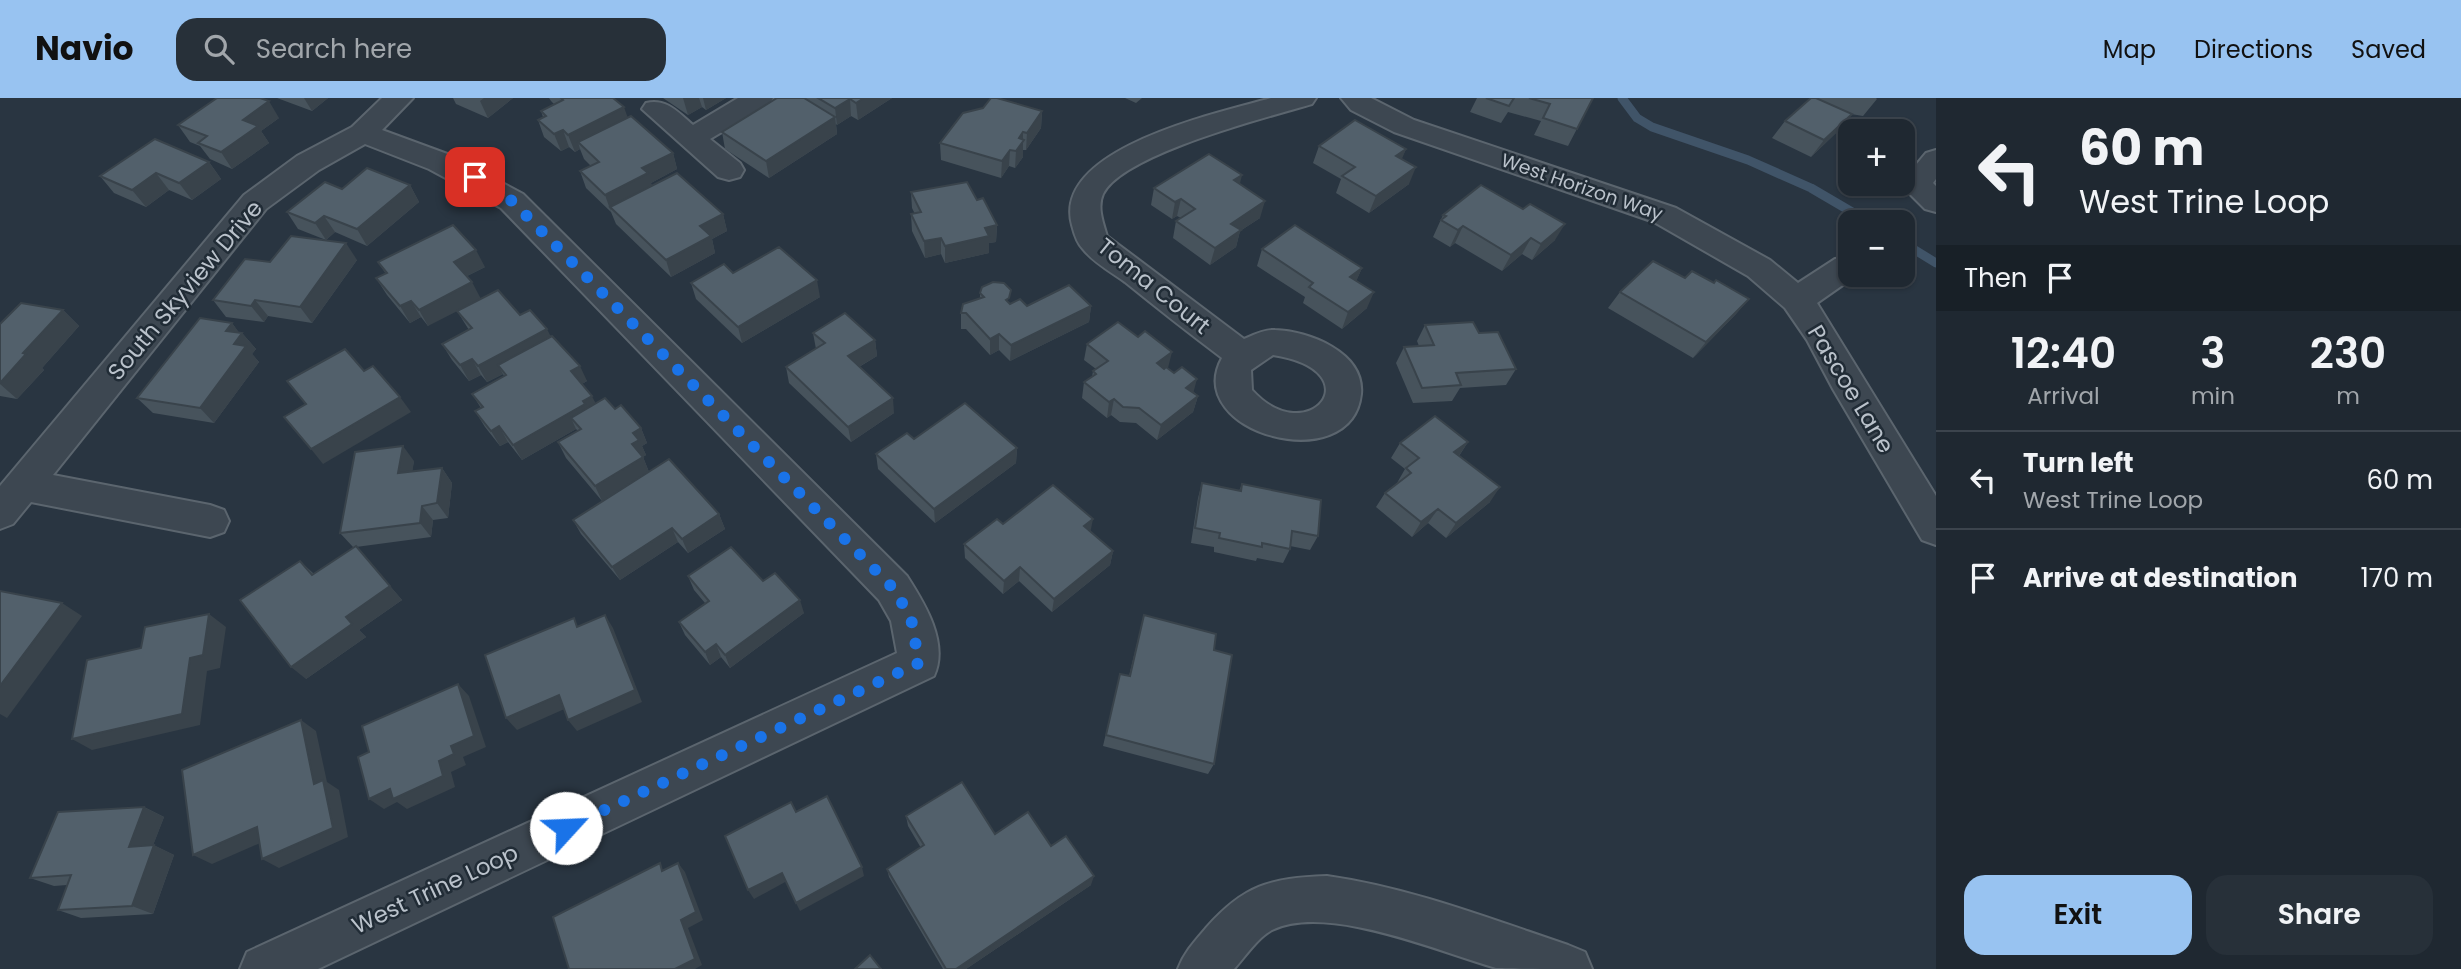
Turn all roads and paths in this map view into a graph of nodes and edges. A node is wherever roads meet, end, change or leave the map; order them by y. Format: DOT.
graph roads {
  1 [pos="399,98"];
  2 [pos="760,98"];
  3 [pos="1302,98"];
  4 [pos="1355,98"];
  5 [pos="656,109"];
  6 [pos="362,132"];
  7 [pos="691,138"];
  8 [pos="1936,160"];
  9 [pos="729,170"];
  10 [pos="1936,202"];
  11 [pos="1838,272"];
  12 [pos="1797,300"];
  13 [pos="1241,355"];
  14 [pos="12,499"];
  15 [pos="210,521"];
  16 [pos="1936,529"];
  17 [pos="1467,952"];
  18 [pos="264,969"];
  19 [pos="1202,969"];
  20 [pos="1568,969"];
  1 -- 6 [label="street, South Skyview Drive"];
  2 -- 7 [label="street"];
  3 -- 13 [label="street, Toma Court"];
  4 -- 12 [label="street, West Horizon Way"];
  5 -- 7 [label="street"];
  6 -- 14 [label="street, South Skyview Drive"];
  6 -- 18 [label="street, West Trine Loop"];
  7 -- 9 [label="street"];
  8 -- 10 [label="street"];
  11 -- 12 [label="street, Pascoe Lane"];
  12 -- 16 [label="street, Pascoe Lane"];
  14 -- 15 [label="street"];
  17 -- 19 [label="street"];
  17 -- 20 [label="street"];
}
